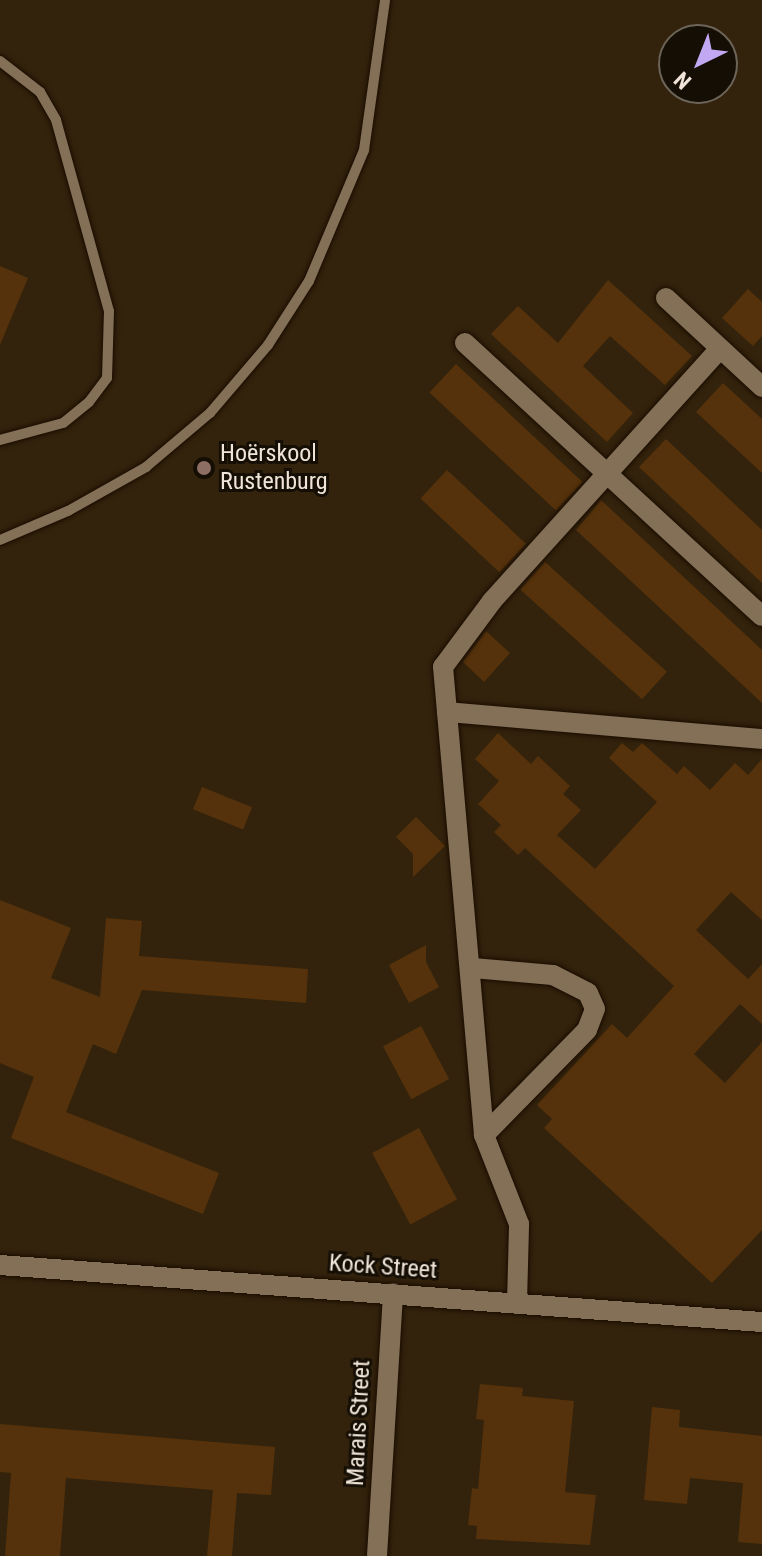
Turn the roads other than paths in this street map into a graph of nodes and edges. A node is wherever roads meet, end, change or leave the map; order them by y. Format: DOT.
graph roads {
  1 [pos="385,0"];
  2 [pos="0,61"];
  3 [pos="666,298"];
  4 [pos="465,343"];
  5 [pos="720,349"];
  6 [pos="762,387"];
  7 [pos="0,440"];
  8 [pos="607,475"];
  9 [pos="0,540"];
  10 [pos="762,616"];
  11 [pos="447,712"];
  12 [pos="762,739"];
  13 [pos="473,968"];
  14 [pos="484,1135"];
  15 [pos="0,1265"];
  16 [pos="393,1293"];
  17 [pos="517,1303"];
  18 [pos="762,1322"];
  19 [pos="377,1556"];
  1 -- 9 [label="lane"];
  2 -- 7 [label="lane"];
  3 -- 5 [label="street"];
  4 -- 8 [label="street"];
  5 -- 6 [label="street"];
  5 -- 8 [label="street"];
  8 -- 10 [label="street"];
  8 -- 11 [label="street"];
  11 -- 12 [label="street"];
  11 -- 13 [label="street"];
  13 -- 14 [label="street"];
  13 -- 14 [label="street"];
  14 -- 17 [label="street"];
  15 -- 16 [label="street, Kock Street"];
  16 -- 17 [label="street, Kock Street"];
  16 -- 19 [label="street, Marais Street"];
  17 -- 18 [label="street, Kock Street"];
}
